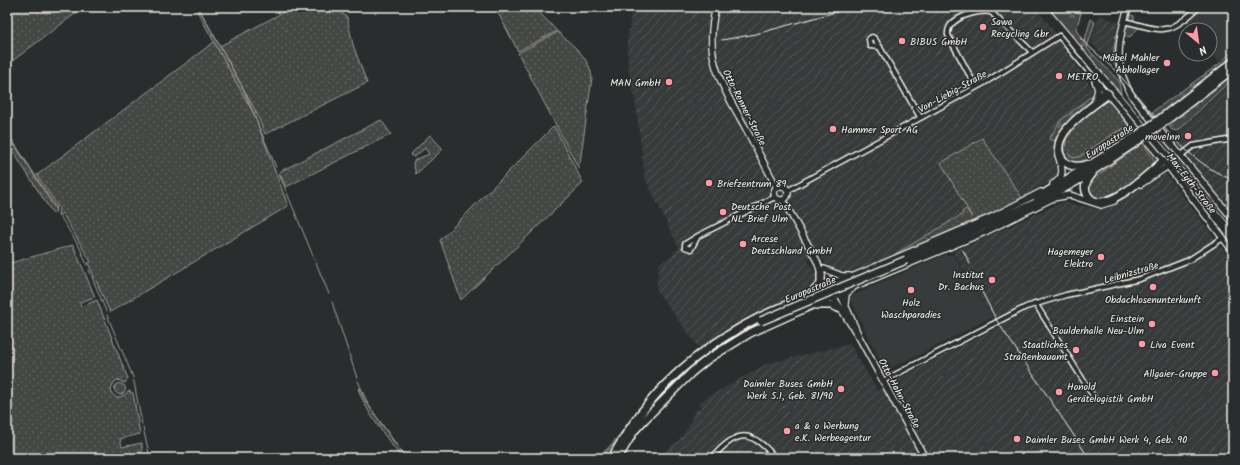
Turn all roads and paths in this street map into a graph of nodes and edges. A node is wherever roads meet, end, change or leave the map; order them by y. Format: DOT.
graph roads {
  1 [pos="716,7"];
  2 [pos="1128,7"];
  3 [pos="1199,7"];
  4 [pos="1124,21"];
  5 [pos="1059,36"];
  6 [pos="880,47"];
  7 [pos="1032,52"];
  8 [pos="1233,62"];
  9 [pos="1233,69"];
  10 [pos="1094,77"];
  11 [pos="976,87"];
  12 [pos="1107,93"];
  13 [pos="1094,101"];
  14 [pos="920,117"];
  15 [pos="1161,121"];
  16 [pos="1233,139"];
  17 [pos="1180,156"];
  18 [pos="1166,163"];
  19 [pos="1095,166"];
  20 [pos="1068,179"];
  21 [pos="1067,187"];
  22 [pos="777,188"];
  23 [pos="787,191"];
  24 [pos="1040,193"];
  25 [pos="775,197"];
  26 [pos="783,200"];
  27 [pos="1044,203"];
  28 [pos="1233,219"];
  29 [pos="988,224"];
  30 [pos="698,236"];
  31 [pos="1224,238"];
  32 [pos="1233,251"];
  33 [pos="822,271"];
  34 [pos="857,275"];
  35 [pos="835,281"];
  36 [pos="861,285"];
  37 [pos="825,286"];
  38 [pos="840,292"];
  39 [pos="804,297"];
  40 [pos="831,297"];
  41 [pos="1036,302"];
  42 [pos="810,305"];
  43 [pos="843,308"];
  44 [pos="883,381"];
  45 [pos="1095,399"];
  46 [pos="632,430"];
  47 [pos="612,458"];
  48 [pos="618,458"];
  49 [pos="712,458"];
  50 [pos="775,458"];
  51 [pos="925,458"];
  1 -- 22 [label="street, Otto-Renner-Straße"];
  2 -- 4 [label="street"];
  3 -- 4 [label="street"];
  4 -- 17 [label="street"];
  5 -- 7 [label="street, Von-Liebig-Straße"];
  5 -- 10 [label="street, Max-Eyth-Straße"];
  6 -- 14 [label="street"];
  7 -- 11 [label="street, Von-Liebig-Straße"];
  7 -- 11 [label="street"];
  8 -- 15 [label="highway, Europastraße"];
  9 -- 15 [label="highway, Europastraße"];
  10 -- 12 [label="street, Max-Eyth-Straße"];
  10 -- 13 [label="street"];
  11 -- 14 [label="street, Von-Liebig-Straße"];
  12 -- 13 [label="street"];
  12 -- 18 [label="street, Max-Eyth-Straße"];
  12 -- 19 [label="highway"];
  13 -- 24 [label="street, Europastraße"];
  14 -- 23 [label="street, Von-Liebig-Straße"];
  15 -- 19 [label="highway, Europastraße, bridge"];
  16 -- 17 [label="street"];
  17 -- 28 [label="street"];
  18 -- 19 [label="highway"];
  18 -- 27 [label="street, Europastraße"];
  18 -- 31 [label="street, Max-Eyth-Straße"];
  19 -- 20 [label="highway, Europastraße"];
  19 -- 21 [label="highway, Europastraße"];
  20 -- 24 [label="highway"];
  20 -- 29 [label="highway, Europastraße"];
  21 -- 27 [label="highway"];
  21 -- 29 [label="highway, Europastraße"];
  22 -- 23 [label="street"];
  22 -- 25 [label="street"];
  23 -- 26 [label="street"];
  24 -- 34 [label="street, Europastraße"];
  25 -- 26 [label="street"];
  25 -- 30 [label="street"];
  26 -- 33 [label="street"];
  27 -- 36 [label="street, Europastraße"];
  29 -- 46 [label="highway, Europastraße, bridge"];
  31 -- 32 [label="street, Max-Eyth-Straße"];
  31 -- 41 [label="street, Leibnizstraße"];
  33 -- 34 [label="street"];
  33 -- 35 [label="street"];
  33 -- 37 [label="street"];
  33 -- 39 [label="highway"];
  34 -- 35 [label="street, Europastraße"];
  35 -- 37 [label="street"];
  35 -- 38 [label="street"];
  36 -- 38 [label="street, Europastraße"];
  36 -- 43 [label="street"];
  37 -- 39 [label="highway"];
  37 -- 40 [label="street"];
  38 -- 40 [label="street"];
  38 -- 43 [label="street, Otto-Hahn-Straße"];
  39 -- 46 [label="highway"];
  40 -- 42 [label="highway"];
  40 -- 43 [label="street, Otto-Hahn-Straße"];
  41 -- 44 [label="street, Leibnizstraße"];
  41 -- 45 [label="street"];
  42 -- 43 [label="highway"];
  42 -- 46 [label="highway"];
  43 -- 44 [label="street, Otto-Hahn-Straße"];
  44 -- 51 [label="street, Otto-Hahn-Straße"];
  46 -- 47 [label="highway"];
  46 -- 48 [label="highway"];
  49 -- 50 [label="street"];
}
